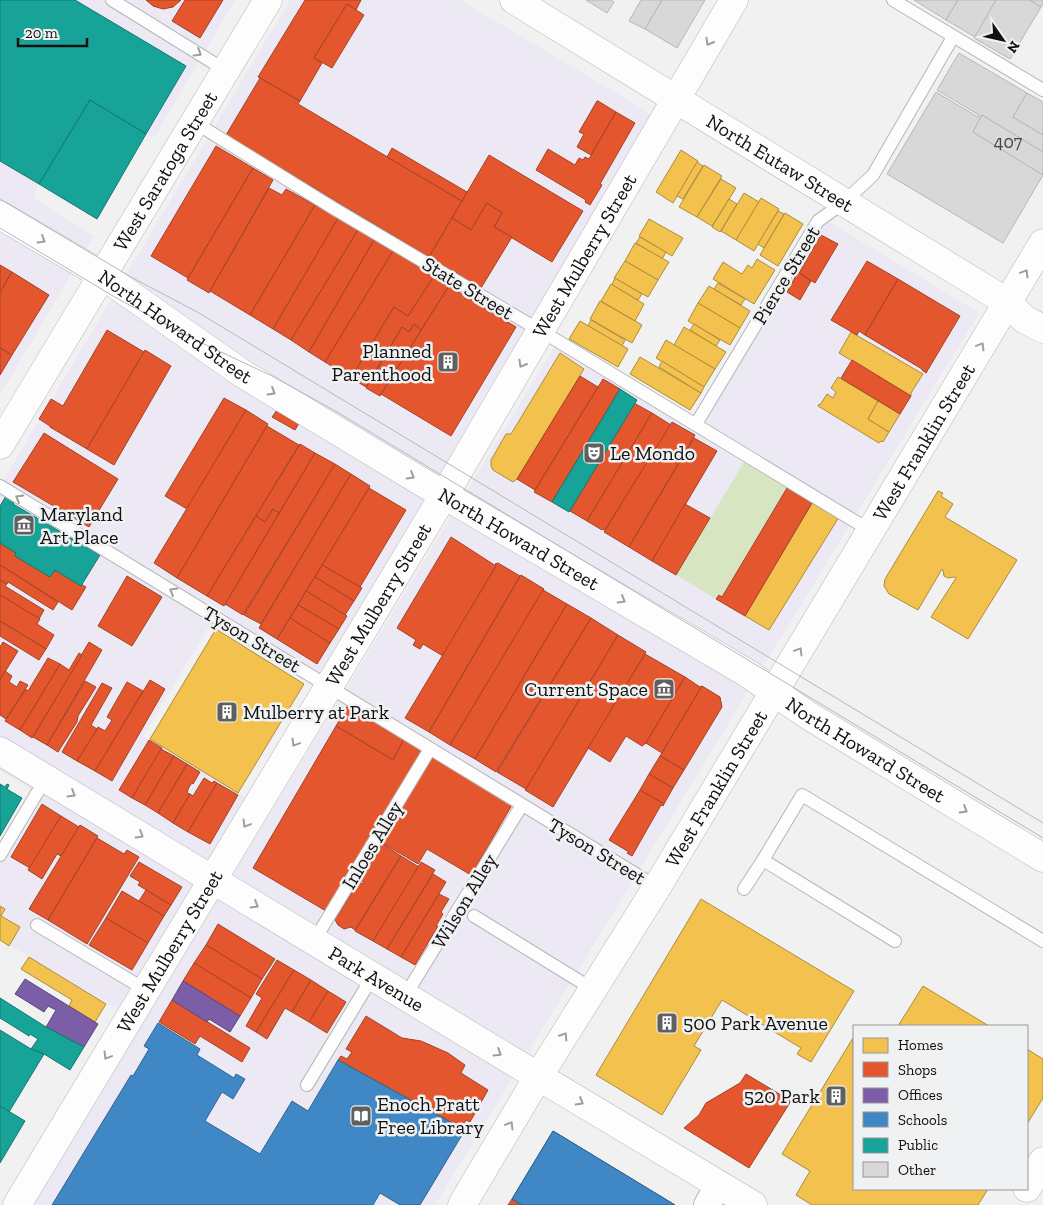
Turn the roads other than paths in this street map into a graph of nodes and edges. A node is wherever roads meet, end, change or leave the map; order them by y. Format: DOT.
graph roads {
  1 [pos="112,0"];
  2 [pos="268,0"];
  3 [pos="514,0"];
  4 [pos="734,0"];
  5 [pos="893,0"];
  6 [pos="953,37"];
  7 [pos="225,70"];
  8 [pos="1043,90"];
  9 [pos="675,99"];
  10 [pos="194,122"];
  11 [pos="843,203"];
  12 [pos="0,215"];
  13 [pos="1043,243"];
  14 [pos="102,275"];
  15 [pos="1007,302"];
  16 [pos="1043,329"];
  17 [pos="541,331"];
  18 [pos="696,424"];
  19 [pos="0,445"];
  20 [pos="0,486"];
  21 [pos="444,495"];
  22 [pos="871,531"];
  23 [pos="329,687"];
  24 [pos="773,693"];
  25 [pos="430,749"];
  26 [pos="0,751"];
  27 [pos="46,778"];
  28 [pos="522,805"];
  29 [pos="0,855"];
  30 [pos="1043,858"];
  31 [pos="763,860"];
  32 [pos="214,879"];
  33 [pos="657,887"];
  34 [pos="744,889"];
  35 [pos="474,916"];
  36 [pos="37,926"];
  37 [pos="895,940"];
  38 [pos="314,941"];
  39 [pos="1043,941"];
  40 [pos="373,976"];
  41 [pos="146,990"];
  42 [pos="594,990"];
  43 [pos="405,996"];
  44 [pos="538,1077"];
  45 [pos="307,1085"];
  46 [pos="1043,1161"];
  47 [pos="1028,1186"];
  48 [pos="1026,1190"];
  49 [pos="712,1195"];
  50 [pos="17,1205"];
  51 [pos="462,1205"];
  52 [pos="753,1205"];
  53 [pos="1017,1205"];
  1 -- 7 [label="lane, one-way"];
  2 -- 7 [label="main road, West Saratoga Street"];
  3 -- 9 [label="main road, North Eutaw Street"];
  4 -- 9 [label="main road, West Mulberry Street, one-way"];
  5 -- 6 [label="lane"];
  6 -- 8 [label="lane"];
  6 -- 11 [label="lane, Pierce Street"];
  7 -- 10 [label="main road, West Saratoga Street"];
  9 -- 11 [label="main road, North Eutaw Street"];
  9 -- 17 [label="main road, West Mulberry Street"];
  10 -- 14 [label="main road, West Saratoga Street"];
  10 -- 17 [label="lane, State Street"];
  11 -- 15 [label="main road, North Eutaw Street"];
  11 -- 18 [label="lane, Pierce Street"];
  12 -- 14 [label="main road, North Howard Street, one-way"];
  15 -- 13 [label="main road, West Franklin Street, one-way"];
  14 -- 19 [label="main road, West Saratoga Street"];
  14 -- 21 [label="main road, North Howard Street, one-way"];
  15 -- 16 [label="main road, North Eutaw Street"];
  22 -- 15 [label="main road, West Franklin Street, one-way"];
  17 -- 18 [label="lane, State Street"];
  17 -- 21 [label="main road, West Mulberry Street, one-way"];
  18 -- 22 [label="lane, State Street"];
  23 -- 20 [label="lane, Tyson Street, one-way"];
  21 -- 23 [label="main road, West Mulberry Street"];
  21 -- 24 [label="main road, North Howard Street, one-way"];
  24 -- 22 [label="main road, West Franklin Street, one-way"];
  23 -- 25 [label="lane, Tyson Street"];
  23 -- 32 [label="main road, West Mulberry Street, one-way"];
  24 -- 30 [label="main road, North Howard Street, one-way"];
  24 -- 33 [label="main road, West Franklin Street"];
  25 -- 28 [label="lane, Tyson Street"];
  25 -- 38 [label="lane, Inloes Alley"];
  26 -- 27 [label="main road, Park Avenue"];
  27 -- 29 [label="lane"];
  27 -- 32 [label="main road, Park Avenue, one-way"];
  28 -- 33 [label="lane, Tyson Street"];
  28 -- 43 [label="lane, Wilson Alley"];
  31 -- 34 [label="lane"];
  31 -- 37 [label="lane"];
  31 -- 39 [label="lane"];
  32 -- 38 [label="main road, Park Avenue, one-way"];
  32 -- 41 [label="main road, West Mulberry Street"];
  33 -- 42 [label="main road, West Franklin Street"];
  35 -- 42 [label="lane"];
  36 -- 41 [label="lane"];
  38 -- 40 [label="main road, Park Avenue"];
  40 -- 43 [label="main road, Park Avenue"];
  40 -- 45 [label="lane"];
  41 -- 50 [label="main road, West Mulberry Street, one-way"];
  44 -- 42 [label="main road, West Franklin Street, one-way"];
  43 -- 44 [label="main road, Park Avenue, one-way"];
  44 -- 49 [label="main road, Park Avenue, one-way"];
  51 -- 44 [label="main road, West Franklin Street, one-way"];
  46 -- 47 [label="main road"];
  48 -- 53 [label="main road"];
  49 -- 52 [label="main road, Park Avenue"];
}
